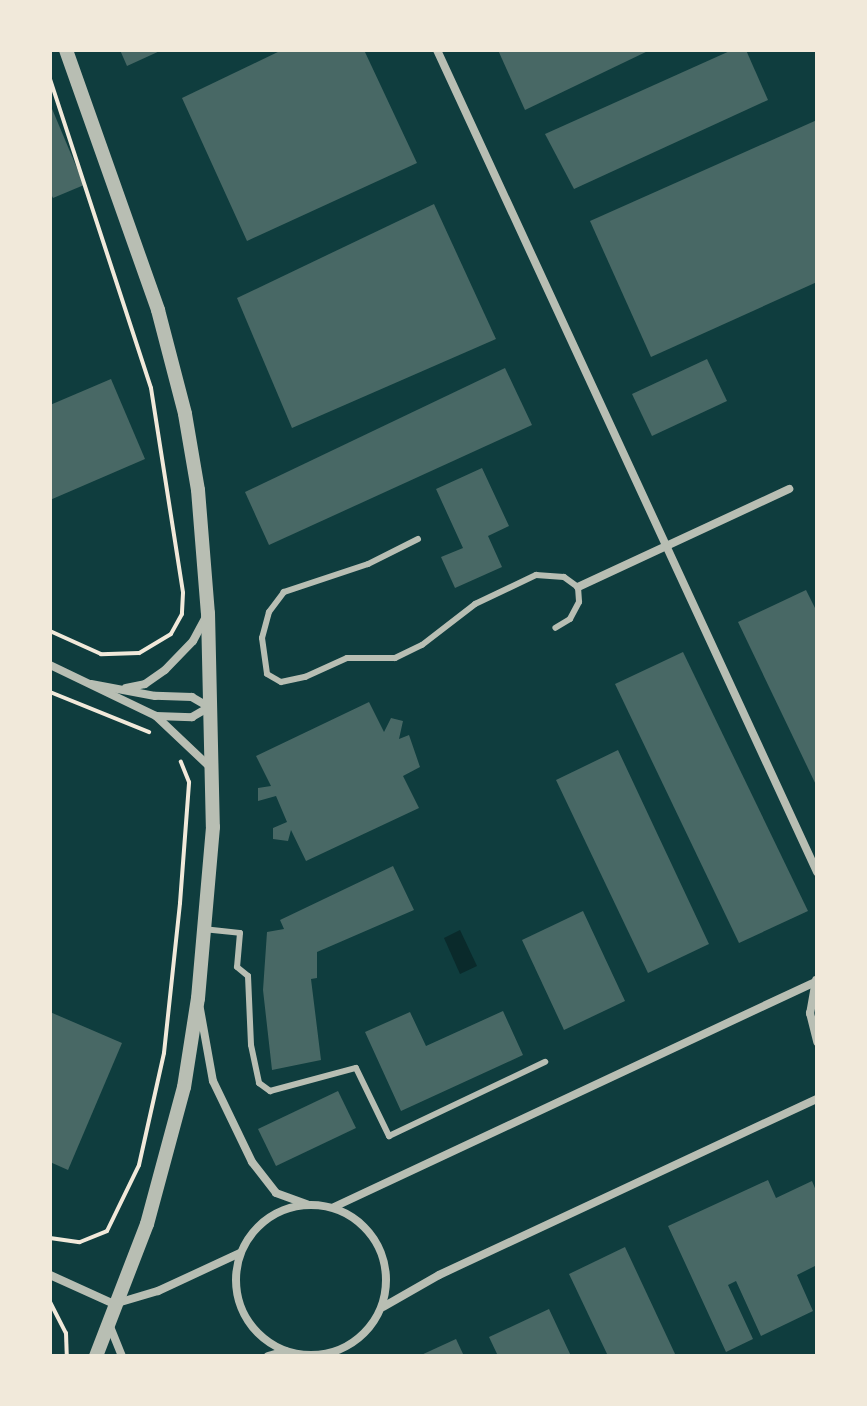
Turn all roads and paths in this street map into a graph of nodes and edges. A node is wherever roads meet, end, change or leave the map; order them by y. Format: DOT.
graph roads {
  1 [pos="66,50"];
  2 [pos="437,50"];
  3 [pos="50,79"];
  4 [pos="789,489"];
  5 [pos="418,539"];
  6 [pos="670,547"];
  7 [pos="578,587"];
  8 [pos="208,613"];
  9 [pos="555,628"];
  10 [pos="50,631"];
  11 [pos="50,665"];
  12 [pos="91,684"];
  13 [pos="124,688"];
  14 [pos="50,692"];
  15 [pos="209,707"];
  16 [pos="156,716"];
  17 [pos="161,738"];
  18 [pos="174,751"];
  19 [pos="211,767"];
  20 [pos="817,872"];
  21 [pos="203,929"];
  22 [pos="816,980"];
  23 [pos="198,998"];
  24 [pos="817,1042"];
  25 [pos="545,1062"];
  26 [pos="817,1099"];
  27 [pos="307,1204"];
  28 [pos="334,1207"];
  29 [pos="50,1238"];
  30 [pos="240,1253"];
  31 [pos="50,1275"];
  32 [pos="50,1302"];
  33 [pos="114,1304"];
  34 [pos="383,1307"];
  35 [pos="108,1323"];
  36 [pos="285,1351"];
  37 [pos="341,1353"];
  38 [pos="67,1356"];
  39 [pos="96,1356"];
  40 [pos="122,1356"];
  41 [pos="268,1356"];
  1 -- 8 [label="street"];
  2 -- 6 [label="street"];
  3 -- 10 [label="path"];
  4 -- 6 [label="street"];
  5 -- 7 [label="lane"];
  6 -- 7 [label="street"];
  6 -- 20 [label="street"];
  7 -- 9 [label="lane"];
  8 -- 13 [label="street"];
  8 -- 15 [label="street"];
  11 -- 12 [label="street"];
  12 -- 13 [label="street"];
  12 -- 16 [label="street"];
  13 -- 15 [label="street"];
  14 -- 17 [label="path"];
  15 -- 16 [label="street"];
  15 -- 19 [label="street"];
  16 -- 19 [label="street"];
  18 -- 29 [label="path"];
  19 -- 21 [label="street"];
  21 -- 23 [label="street"];
  21 -- 25 [label="lane"];
  22 -- 24 [label="street"];
  22 -- 28 [label="street"];
  23 -- 27 [label="street"];
  23 -- 33 [label="street"];
  26 -- 34 [label="street"];
  27 -- 28 [label="street"];
  27 -- 30 [label="street"];
  28 -- 34 [label="street"];
  30 -- 33 [label="street"];
  30 -- 36 [label="street"];
  31 -- 33 [label="street"];
  32 -- 38 [label="path"];
  33 -- 35 [label="street"];
  34 -- 37 [label="street"];
  35 -- 39 [label="street"];
  35 -- 40 [label="street"];
  36 -- 37 [label="street"];
  36 -- 41 [label="street"];
}
